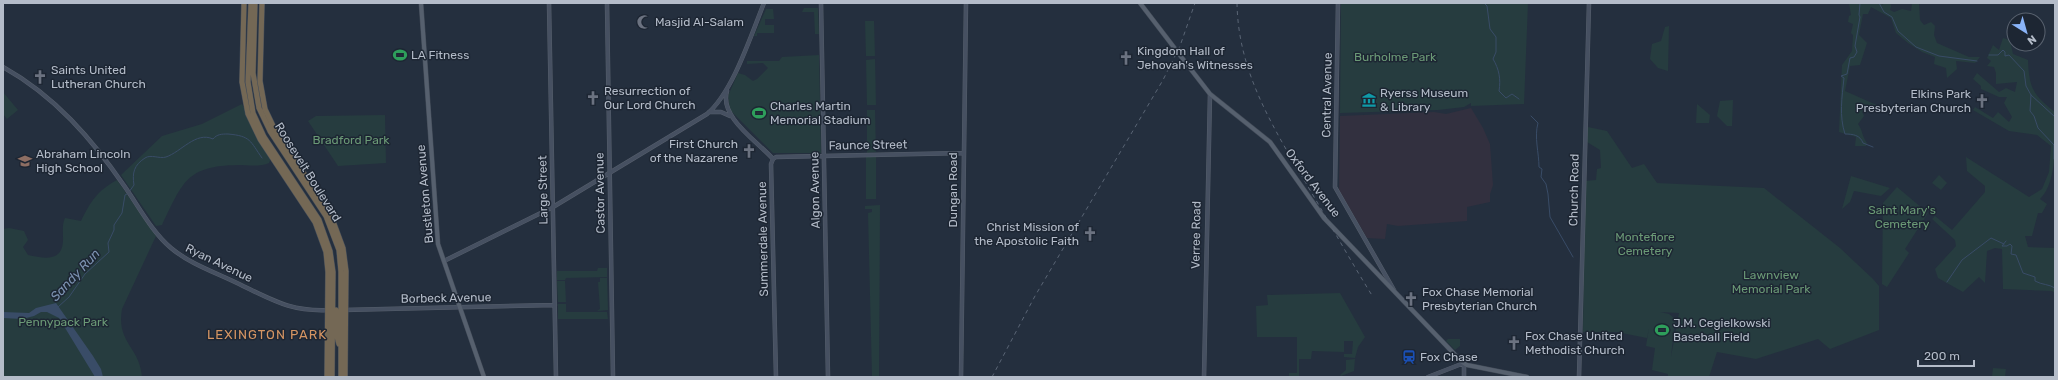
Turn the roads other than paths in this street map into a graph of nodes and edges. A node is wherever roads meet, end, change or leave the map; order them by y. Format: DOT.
graph roads {
  1 [pos="244,3"];
  2 [pos="251,3"];
  3 [pos="255,3"];
  4 [pos="262,3"];
  5 [pos="421,3"];
  6 [pos="549,3"];
  7 [pos="606,3"];
  8 [pos="764,3"];
  9 [pos="822,3"];
  10 [pos="966,3"];
  11 [pos="1338,3"];
  12 [pos="1589,3"];
  13 [pos="1142,5"];
  14 [pos="260,57"];
  15 [pos="3,67"];
  16 [pos="730,82"];
  17 [pos="254,88"];
  18 [pos="1210,94"];
  19 [pos="717,103"];
  20 [pos="726,105"];
  21 [pos="720,112"];
  22 [pos="707,114"];
  23 [pos="733,118"];
  24 [pos="285,153"];
  25 [pos="963,153"];
  26 [pos="824,155"];
  27 [pos="773,158"];
  28 [pos="301,169"];
  29 [pos="609,172"];
  30 [pos="294,190"];
  31 [pos="308,202"];
  32 [pos="553,207"];
  33 [pos="444,261"];
  34 [pos="1381,267"];
  35 [pos="1382,277"];
  36 [pos="1394,290"];
  37 [pos="555,305"];
  38 [pos="461,307"];
  39 [pos="337,310"];
  40 [pos="343,344"];
  41 [pos="332,357"];
  42 [pos="1464,363"];
  43 [pos="332,366"];
  44 [pos="327,375"];
  45 [pos="332,377"];
  46 [pos="336,377"];
  47 [pos="341,377"];
  48 [pos="345,377"];
  49 [pos="484,377"];
  50 [pos="556,377"];
  51 [pos="613,377"];
  52 [pos="776,377"];
  53 [pos="828,377"];
  54 [pos="961,377"];
  55 [pos="1204,377"];
  56 [pos="1428,377"];
  57 [pos="1464,377"];
  58 [pos="1526,377"];
  59 [pos="1579,377"];
  1 -- 30 [label="highway, Roosevelt Boulevard"];
  2 -- 31 [label="highway, Roosevelt Boulevard"];
  3 -- 17 [label="highway, Roosevelt Boulevard"];
  4 -- 14 [label="highway, Roosevelt Boulevard"];
  5 -- 33 [label="main road, Bustleton Avenue"];
  6 -- 32 [label="street, Large Street"];
  7 -- 29 [label="street, Castor Avenue"];
  8 -- 16 [label="street"];
  9 -- 26 [label="street, Algon Avenue"];
  10 -- 25 [label="street, Dungan Road"];
  11 -- 34 [label="street, Central Avenue"];
  12 -- 59 [label="street, Church Road"];
  13 -- 18 [label="main road, Oxford Avenue, bridge"];
  14 -- 17 [label="highway"];
  14 -- 28 [label="highway, Roosevelt Boulevard"];
  15 -- 39 [label="street, Ryan Avenue"];
  16 -- 19 [label="street"];
  16 -- 20 [label="street"];
  17 -- 24 [label="highway, Roosevelt Boulevard"];
  18 -- 35 [label="main road, Oxford Avenue"];
  18 -- 55 [label="street, Verree Road"];
  19 -- 20 [label="street"];
  19 -- 21 [label="street"];
  19 -- 22 [label="street"];
  20 -- 21 [label="street"];
  20 -- 23 [label="street"];
  21 -- 22 [label="street"];
  21 -- 23 [label="street"];
  22 -- 29 [label="street"];
  23 -- 27 [label="street"];
  24 -- 28 [label="highway"];
  24 -- 39 [label="highway, Roosevelt Boulevard"];
  25 -- 26 [label="street, Faunce Street"];
  25 -- 54 [label="street, Dungan Road"];
  26 -- 27 [label="street, Faunce Street"];
  26 -- 53 [label="street, Algon Avenue"];
  27 -- 52 [label="street, Summerdale Avenue"];
  28 -- 39 [label="highway, Roosevelt Boulevard"];
  29 -- 32 [label="street"];
  29 -- 51 [label="street, Castor Avenue"];
  30 -- 31 [label="highway"];
  30 -- 39 [label="highway, Roosevelt Boulevard"];
  31 -- 39 [label="highway, Roosevelt Boulevard"];
  32 -- 33 [label="street"];
  32 -- 37 [label="street, Large Street"];
  33 -- 38 [label="main road, Bustleton Avenue"];
  34 -- 35 [label="street"];
  34 -- 36 [label="street"];
  35 -- 36 [label="main road, Oxford Avenue"];
  36 -- 42 [label="main road, Oxford Avenue"];
  37 -- 38 [label="street, Borbeck Avenue"];
  37 -- 50 [label="street, Large Street"];
  38 -- 39 [label="street, Borbeck Avenue"];
  38 -- 49 [label="main road, Bustleton Avenue"];
  39 -- 40 [label="highway, Roosevelt Boulevard"];
  39 -- 40 [label="highway"];
  39 -- 41 [label="highway, Roosevelt Boulevard"];
  39 -- 44 [label="highway, Roosevelt Boulevard"];
  40 -- 47 [label="highway, Roosevelt Boulevard"];
  40 -- 48 [label="highway, Roosevelt Boulevard"];
  41 -- 43 [label="highway, Roosevelt Boulevard"];
  41 -- 44 [label="highway"];
  42 -- 56 [label="street"];
  42 -- 57 [label="street"];
  42 -- 58 [label="main road"];
  43 -- 45 [label="highway, Roosevelt Boulevard"];
  43 -- 46 [label="highway"];
}
